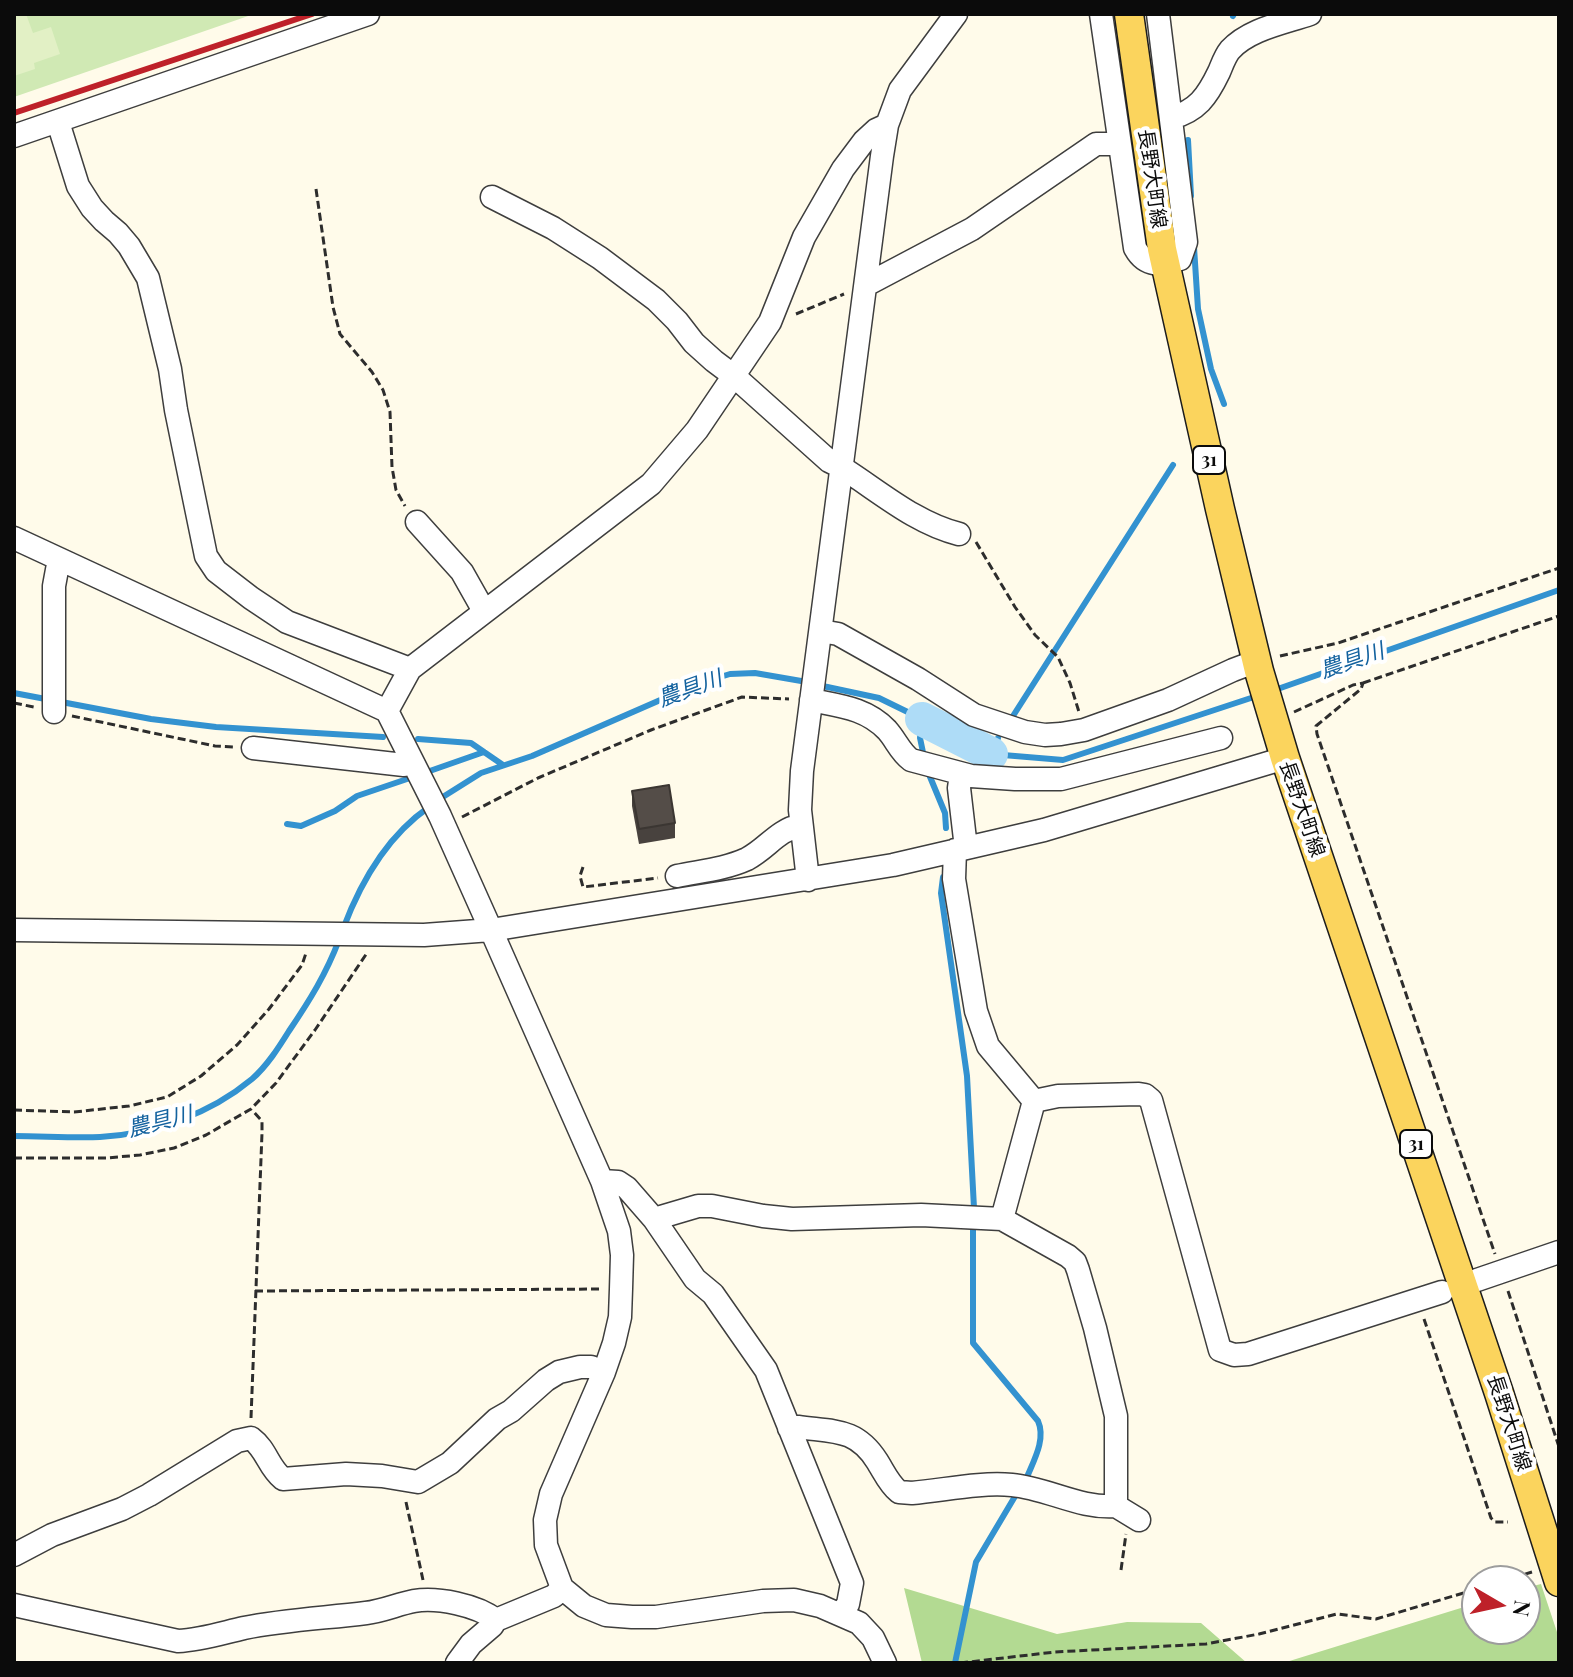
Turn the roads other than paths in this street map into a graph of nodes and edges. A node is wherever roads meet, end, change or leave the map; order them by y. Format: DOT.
graph roads {
  1 [pos="368,14"];
  2 [pos="956,14"];
  3 [pos="1101,14"];
  4 [pos="1129,14"];
  5 [pos="1158,14"];
  6 [pos="1310,14"];
  7 [pos="1171,118"];
  8 [pos="58,122"];
  9 [pos="887,125"];
  10 [pos="14,136"];
  11 [pos="1119,144"];
  12 [pos="492,197"];
  13 [pos="1166,264"];
  14 [pos="866,285"];
  15 [pos="734,376"];
  16 [pos="841,467"];
  17 [pos="417,522"];
  18 [pos="959,534"];
  19 [pos="14,538"];
  20 [pos="59,559"];
  21 [pos="484,611"];
  22 [pos="820,636"];
  23 [pos="1258,666"];
  24 [pos="410,669"];
  25 [pos="812,696"];
  26 [pos="54,704"];
  27 [pos="387,711"];
  28 [pos="1221,738"];
  29 [pos="253,748"];
  30 [pos="1285,758"];
  31 [pos="414,766"];
  32 [pos="950,771"];
  33 [pos="801,825"];
  34 [pos="961,849"];
  35 [pos="677,876"];
  36 [pos="808,880"];
  37 [pos="14,930"];
  38 [pos="491,930"];
  39 [pos="1034,1101"];
  40 [pos="602,1181"];
  41 [pos="654,1219"];
  42 [pos="1002,1219"];
  43 [pos="1559,1252"];
  44 [pos="1477,1280"];
  45 [pos="1442,1292"];
  46 [pos="604,1372"];
  47 [pos="789,1428"];
  48 [pos="14,1555"];
  49 [pos="1557,1574"];
  50 [pos="562,1588"];
  51 [pos="14,1605"];
  52 [pos="841,1614"];
  53 [pos="496,1620"];
  54 [pos="457,1663"];
  55 [pos="885,1663"];
  1 -- 8 [label="street"];
  2 -- 9 [label="street"];
  3 -- 11 [label="street"];
  4 -- 13 [label="main road, 長野大町線 / 31"];
  5 -- 7 [label="street"];
  6 -- 7 [label="street"];
  7 -- 13 [label="street"];
  8 -- 10 [label="street"];
  8 -- 24 [label="street"];
  9 -- 14 [label="street"];
  9 -- 15 [label="street"];
  11 -- 13 [label="street"];
  11 -- 14 [label="street"];
  12 -- 15 [label="street"];
  13 -- 23 [label="main road, 長野大町線 / 31"];
  14 -- 16 [label="street"];
  15 -- 16 [label="street"];
  15 -- 21 [label="street"];
  16 -- 18 [label="street"];
  16 -- 22 [label="street"];
  17 -- 21 [label="street"];
  19 -- 20 [label="street"];
  20 -- 26 [label="street"];
  20 -- 27 [label="street"];
  21 -- 24 [label="street"];
  22 -- 23 [label="street"];
  22 -- 25 [label="street"];
  23 -- 30 [label="main road, 長野大町線 / 31"];
  24 -- 27 [label="street"];
  25 -- 32 [label="street"];
  25 -- 33 [label="street"];
  27 -- 31 [label="street"];
  28 -- 32 [label="street"];
  29 -- 31 [label="street"];
  30 -- 34 [label="street"];
  30 -- 49 [label="main road, 長野大町線 / 31"];
  31 -- 38 [label="street"];
  32 -- 34 [label="street"];
  33 -- 35 [label="street"];
  33 -- 36 [label="street"];
  34 -- 36 [label="street"];
  34 -- 39 [label="street"];
  36 -- 38 [label="street"];
  37 -- 38 [label="street"];
  38 -- 40 [label="street"];
  39 -- 42 [label="street"];
  39 -- 45 [label="street"];
  40 -- 41 [label="street"];
  40 -- 46 [label="street"];
  41 -- 42 [label="street"];
  41 -- 47 [label="street"];
  42 -- 47 [label="street"];
  43 -- 44 [label="street"];
  46 -- 48 [label="street"];
  46 -- 50 [label="street"];
  47 -- 52 [label="street"];
  50 -- 52 [label="street"];
  50 -- 53 [label="street"];
  51 -- 53 [label="street"];
  52 -- 55 [label="street"];
  53 -- 54 [label="street"];
}
